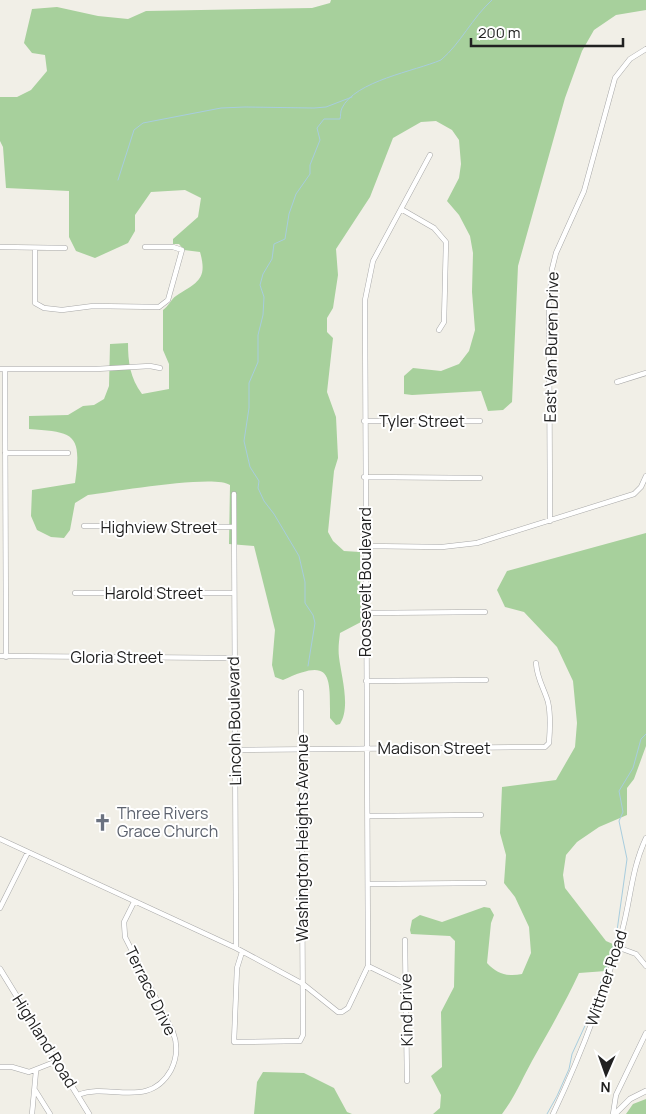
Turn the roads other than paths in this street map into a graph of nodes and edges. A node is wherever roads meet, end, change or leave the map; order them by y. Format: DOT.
graph roads {
  1 [pos="646,49"];
  2 [pos="430,155"];
  3 [pos="402,209"];
  4 [pos="0,247"];
  5 [pos="145,247"];
  6 [pos="34,248"];
  7 [pos="65,248"];
  8 [pos="439,330"];
  9 [pos="160,368"];
  10 [pos="2,369"];
  11 [pos="646,373"];
  12 [pos="616,382"];
  13 [pos="364,421"];
  14 [pos="480,421"];
  15 [pos="5,453"];
  16 [pos="68,453"];
  17 [pos="646,476"];
  18 [pos="364,477"];
  19 [pos="480,478"];
  20 [pos="234,494"];
  21 [pos="550,521"];
  22 [pos="84,526"];
  23 [pos="234,528"];
  24 [pos="365,546"];
  25 [pos="75,593"];
  26 [pos="234,593"];
  27 [pos="485,612"];
  28 [pos="365,613"];
  29 [pos="0,656"];
  30 [pos="6,656"];
  31 [pos="234,658"];
  32 [pos="536,664"];
  33 [pos="486,680"];
  34 [pos="366,681"];
  35 [pos="301,692"];
  36 [pos="366,748"];
  37 [pos="302,749"];
  38 [pos="235,750"];
  39 [pos="481,815"];
  40 [pos="368,816"];
  41 [pos="646,838"];
  42 [pos="0,839"];
  43 [pos="28,852"];
  44 [pos="484,883"];
  45 [pos="368,884"];
  46 [pos="134,902"];
  47 [pos="0,908"];
  48 [pos="405,940"];
  49 [pos="617,947"];
  50 [pos="236,948"];
  51 [pos="242,952"];
  52 [pos="368,966"];
  53 [pos="646,966"];
  54 [pos="0,969"];
  55 [pos="303,984"];
  56 [pos="405,984"];
  57 [pos="646,1034"];
  58 [pos="57,1061"];
  59 [pos="0,1066"];
  60 [pos="36,1071"];
  61 [pos="407,1081"];
  62 [pos="35,1089"];
  63 [pos="646,1091"];
  64 [pos="78,1095"];
  65 [pos="32,1114"];
  66 [pos="50,1114"];
  67 [pos="89,1114"];
  68 [pos="553,1114"];
  69 [pos="614,1114"];
  1 -- 21 [label="street, East Van Buren Drive"];
  2 -- 3 [label="street, Roosevelt Boulevard"];
  3 -- 8 [label="street"];
  3 -- 13 [label="street, Roosevelt Boulevard"];
  4 -- 6 [label="street"];
  5 -- 6 [label="street"];
  6 -- 7 [label="street"];
  9 -- 10 [label="street"];
  10 -- 15 [label="street"];
  11 -- 12 [label="street"];
  13 -- 14 [label="street, Tyler Street"];
  13 -- 18 [label="street, Roosevelt Boulevard"];
  15 -- 16 [label="street"];
  15 -- 30 [label="street"];
  17 -- 21 [label="street"];
  18 -- 19 [label="street"];
  18 -- 24 [label="street, Roosevelt Boulevard"];
  20 -- 23 [label="street, Lincoln Boulevard"];
  21 -- 24 [label="street"];
  22 -- 23 [label="street, Highview Street"];
  23 -- 26 [label="street, Lincoln Boulevard"];
  24 -- 28 [label="street, Roosevelt Boulevard"];
  25 -- 26 [label="street, Harold Street"];
  26 -- 31 [label="street, Lincoln Boulevard"];
  27 -- 28 [label="street"];
  28 -- 34 [label="street, Roosevelt Boulevard"];
  29 -- 30 [label="street, Gloria Street"];
  30 -- 31 [label="street, Gloria Street"];
  31 -- 38 [label="street, Lincoln Boulevard"];
  32 -- 36 [label="street, Madison Street"];
  33 -- 34 [label="street"];
  34 -- 36 [label="street, Roosevelt Boulevard"];
  35 -- 37 [label="street, Washington Heights Avenue"];
  36 -- 37 [label="street, Madison Street"];
  36 -- 40 [label="street, Roosevelt Boulevard"];
  37 -- 38 [label="street, Madison Street"];
  37 -- 55 [label="street, Washington Heights Avenue"];
  38 -- 50 [label="street, Lincoln Boulevard"];
  39 -- 40 [label="street"];
  40 -- 45 [label="street, Roosevelt Boulevard"];
  41 -- 49 [label="street, Wittmer Road"];
  42 -- 43 [label="street"];
  43 -- 46 [label="street"];
  43 -- 47 [label="street"];
  44 -- 45 [label="street"];
  45 -- 52 [label="street, Roosevelt Boulevard"];
  46 -- 50 [label="street"];
  46 -- 64 [label="street, Terrace Drive"];
  48 -- 56 [label="street, Kind Drive"];
  49 -- 53 [label="street"];
  49 -- 68 [label="street, Wittmer Road"];
  50 -- 51 [label="street"];
  51 -- 55 [label="street"];
  51 -- 55 [label="street, Washington Heights Avenue"];
  52 -- 55 [label="street, Roosevelt Boulevard"];
  52 -- 56 [label="street"];
  54 -- 58 [label="street, Highland Road"];
  56 -- 61 [label="street, Kind Drive"];
  57 -- 69 [label="street"];
  58 -- 60 [label="street"];
  58 -- 64 [label="street, Highland Road"];
  59 -- 60 [label="street"];
  60 -- 62 [label="street"];
  62 -- 65 [label="street"];
  62 -- 66 [label="street"];
  63 -- 69 [label="street"];
  64 -- 67 [label="street, Highland Road"];
}
